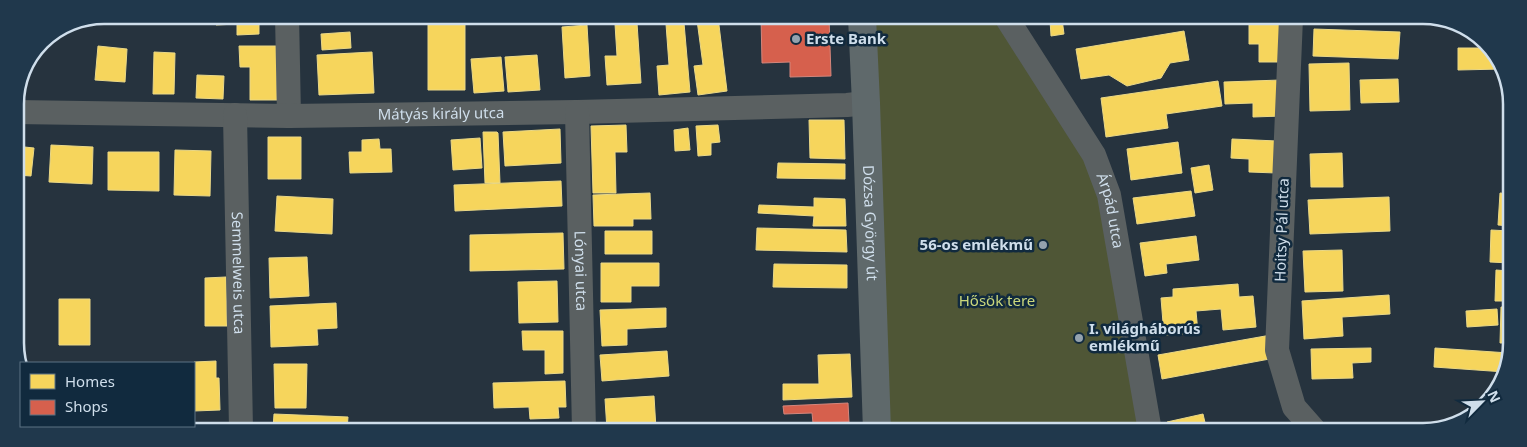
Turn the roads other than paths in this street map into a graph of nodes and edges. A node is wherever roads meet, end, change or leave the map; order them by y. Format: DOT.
graph roads {
  1 [pos="287,24"];
  2 [pos="862,24"];
  3 [pos="1010,24"];
  4 [pos="1291,24"];
  5 [pos="866,104"];
  6 [pos="24,112"];
  7 [pos="577,112"];
  8 [pos="235,115"];
  9 [pos="289,116"];
  10 [pos="241,423"];
  11 [pos="584,423"];
  12 [pos="877,423"];
  13 [pos="1149,423"];
  14 [pos="1308,423"];
  1 -- 9 [label="street"];
  2 -- 5 [label="main road, Dózsa György út"];
  3 -- 13 [label="street, Árpád utca"];
  4 -- 14 [label="street, Hoitsy Pál utca"];
  5 -- 7 [label="street, Mátyás király utca"];
  5 -- 12 [label="main road, Dózsa György út"];
  6 -- 8 [label="street, Mátyás király utca"];
  7 -- 9 [label="street, Mátyás király utca"];
  7 -- 11 [label="street, Lónyai utca"];
  8 -- 9 [label="street, Mátyás király utca"];
  8 -- 10 [label="street, Semmelweis utca"];
}
